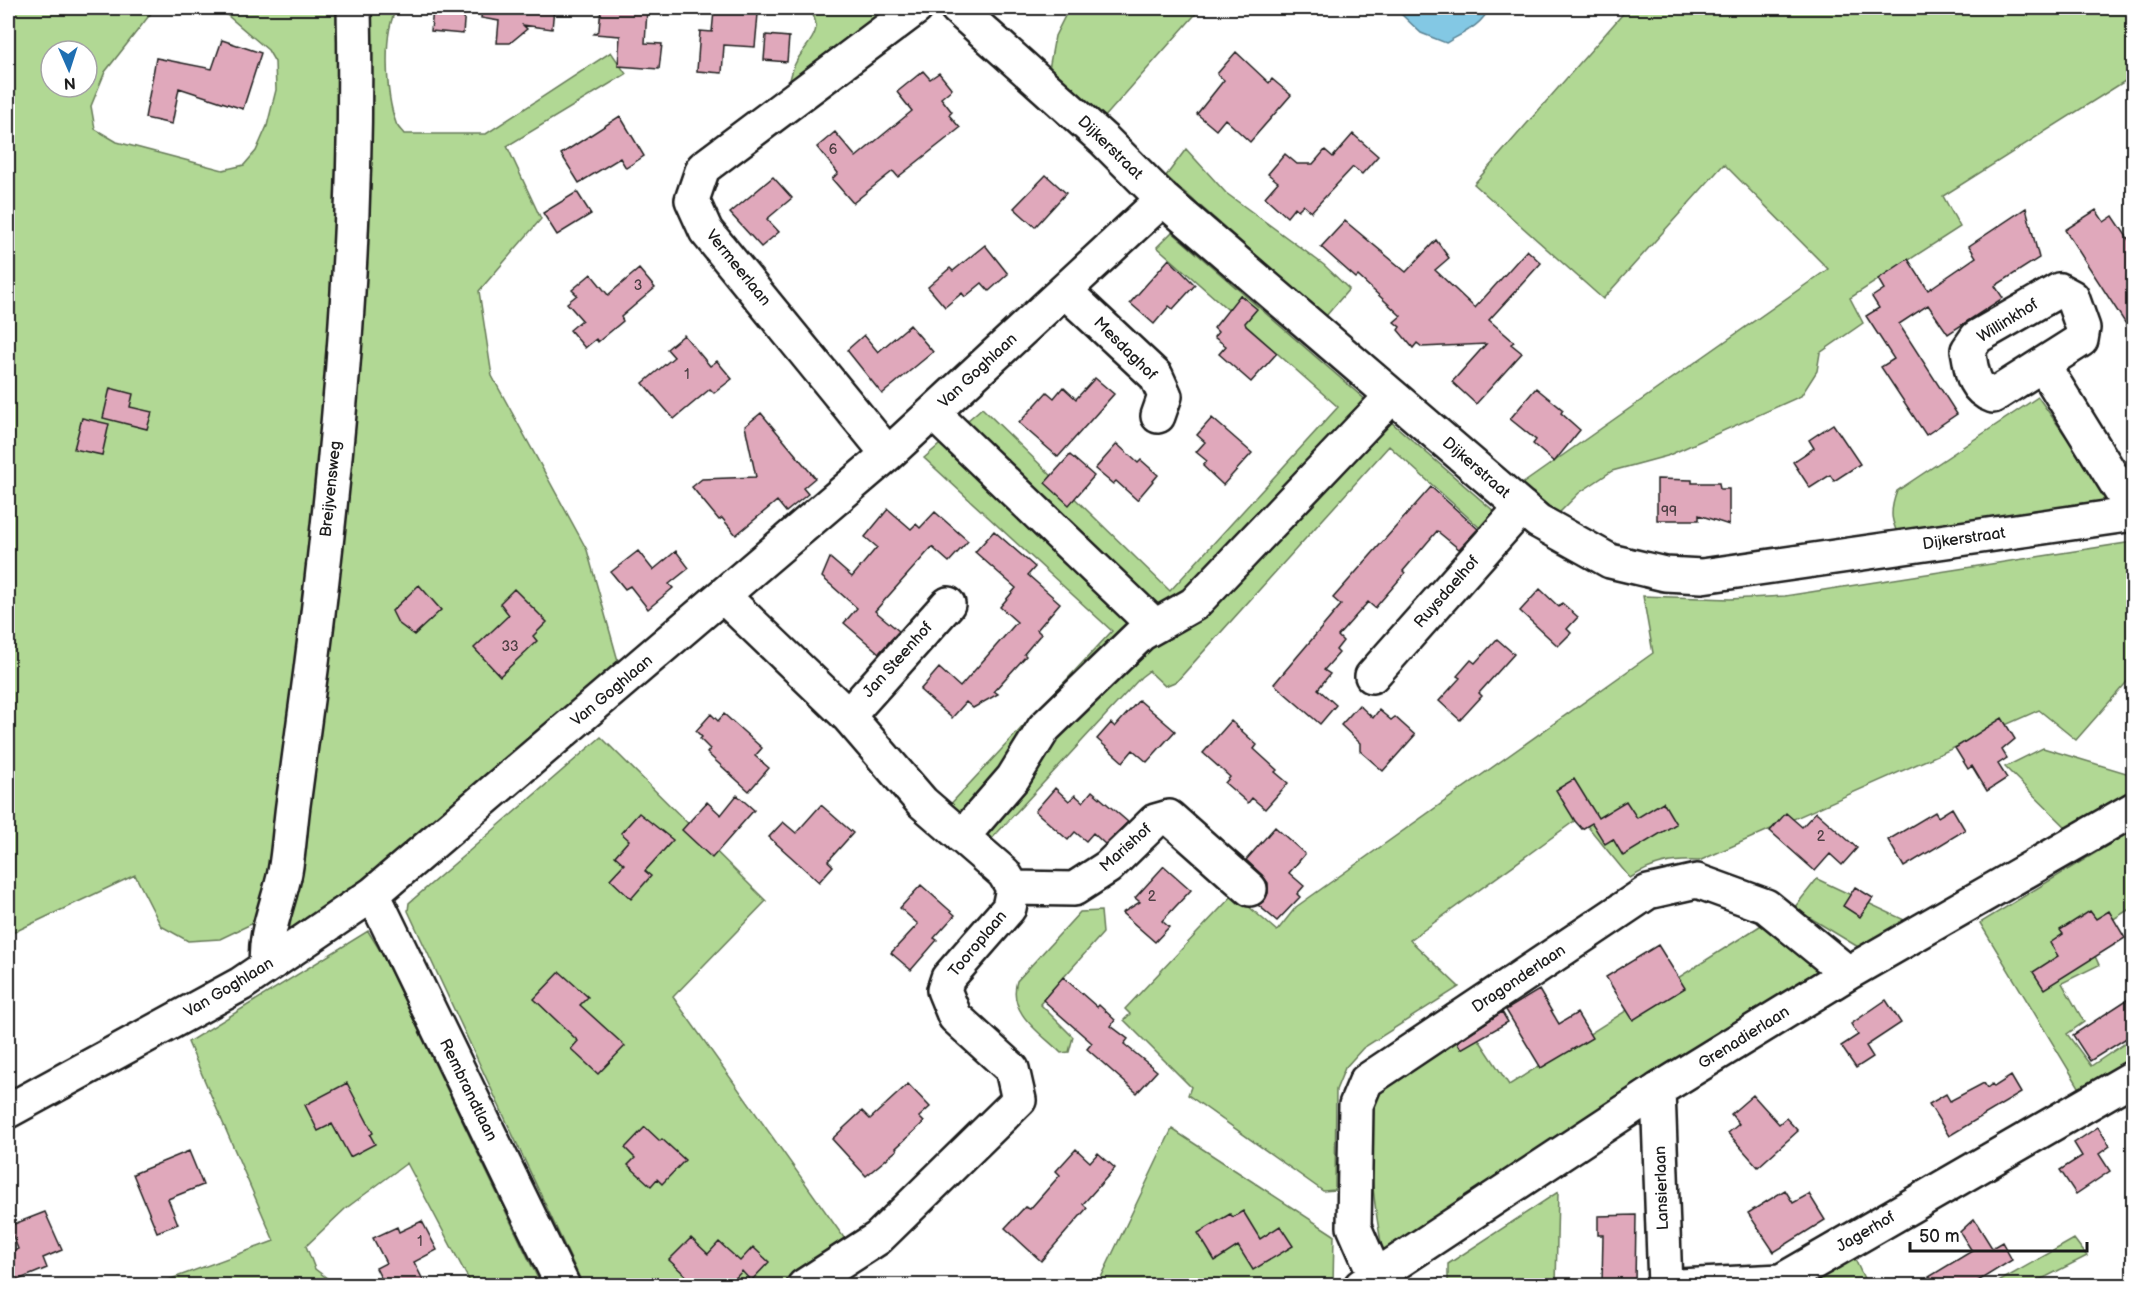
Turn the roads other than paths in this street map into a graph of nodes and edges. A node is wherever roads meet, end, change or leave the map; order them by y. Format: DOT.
graph roads {
  1 [pos="354,8"];
  2 [pos="915,8"];
  3 [pos="957,8"];
  4 [pos="1163,199"];
  5 [pos="1065,291"];
  6 [pos="2043,365"];
  7 [pos="1392,396"];
  8 [pos="933,413"];
  9 [pos="1158,416"];
  10 [pos="888,454"];
  11 [pos="1522,507"];
  12 [pos="2133,513"];
  13 [pos="723,596"];
  14 [pos="948,604"];
  15 [pos="1155,626"];
  16 [pos="1372,676"];
  17 [pos="848,716"];
  18 [pos="2133,809"];
  19 [pos="962,837"];
  20 [pos="1012,888"];
  21 [pos="1250,889"];
  22 [pos="373,894"];
  23 [pos="267,966"];
  24 [pos="1848,973"];
  25 [pos="2133,1077"];
  26 [pos="1658,1090"];
  27 [pos="8,1110"];
  28 [pos="1366,1282"];
  29 [pos="563,1286"];
  30 [pos="804,1286"];
  31 [pos="1665,1286"];
  32 [pos="1679,1286"];
  1 -- 23 [label="street, Breijvensweg"];
  2 -- 10 [label="street, Vermeerlaan"];
  3 -- 4 [label="street, Dijkerstraat"];
  4 -- 5 [label="street, Van Goghlaan"];
  4 -- 7 [label="street, Dijkerstraat"];
  5 -- 8 [label="street, Van Goghlaan"];
  5 -- 9 [label="street, Mesdaghof"];
  6 -- 12 [label="street"];
  7 -- 11 [label="street, Dijkerstraat"];
  7 -- 15 [label="street"];
  8 -- 10 [label="street, Van Goghlaan"];
  8 -- 15 [label="street"];
  10 -- 13 [label="street, Van Goghlaan"];
  11 -- 12 [label="street, Dijkerstraat"];
  11 -- 16 [label="street, Ruysdaelhof"];
  13 -- 17 [label="street"];
  13 -- 22 [label="street, Van Goghlaan"];
  14 -- 17 [label="street, Jan Steenhof"];
  15 -- 19 [label="street"];
  17 -- 19 [label="street"];
  18 -- 24 [label="street, Grenadierlaan"];
  19 -- 20 [label="street"];
  20 -- 21 [label="street, Marishof"];
  20 -- 30 [label="street, Tooroplaan"];
  22 -- 23 [label="street, Van Goghlaan"];
  22 -- 29 [label="street, Rembrandtlaan"];
  23 -- 27 [label="street, Van Goghlaan"];
  24 -- 26 [label="street, Grenadierlaan"];
  24 -- 28 [label="street, Dragonderlaan"];
  25 -- 32 [label="street, Jagerhof"];
  26 -- 28 [label="street, Grenadierlaan"];
  26 -- 31 [label="street, Lansierlaan"];
}
